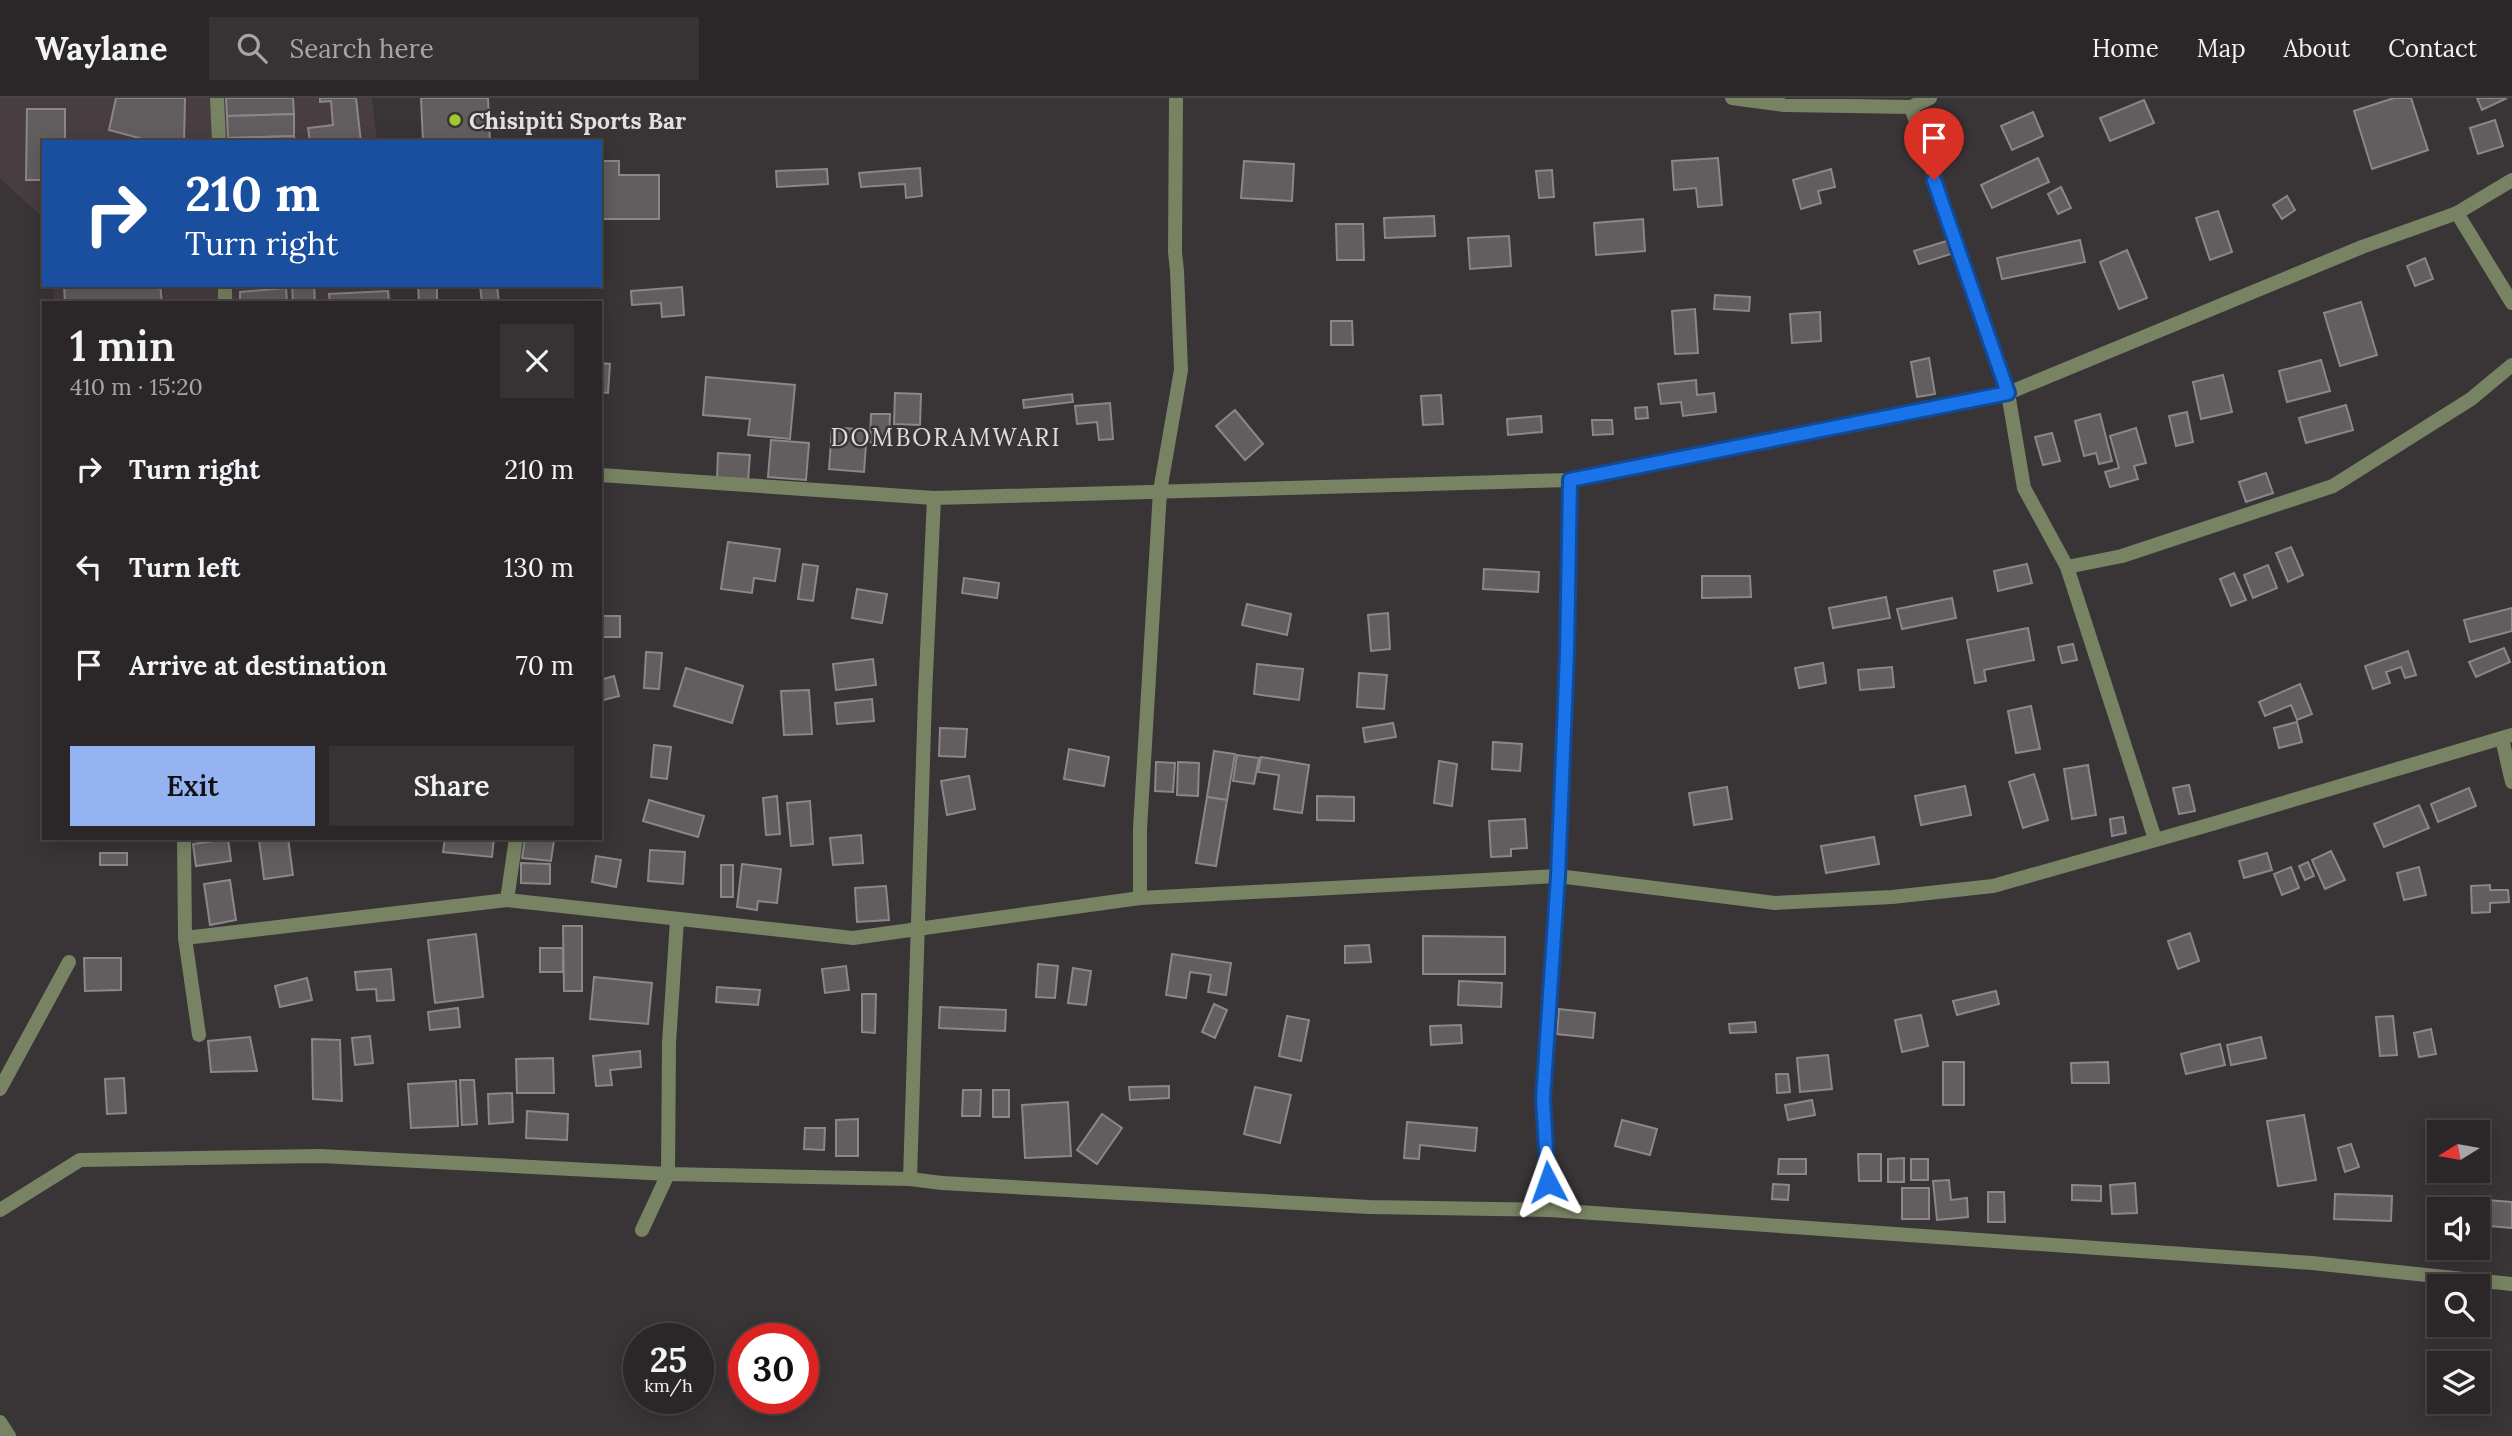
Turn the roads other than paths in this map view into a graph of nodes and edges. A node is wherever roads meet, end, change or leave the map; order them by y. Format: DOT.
graph roads {
  1 [pos="217,98"];
  2 [pos="1177,98"];
  3 [pos="1732,98"];
  4 [pos="1930,98"];
  5 [pos="1911,107"];
  6 [pos="219,140"];
  7 [pos="2512,180"];
  8 [pos="2457,213"];
  9 [pos="2512,303"];
  10 [pos="2512,365"];
  11 [pos="2008,393"];
  12 [pos="602,475"];
  13 [pos="1570,480"];
  14 [pos="1160,491"];
  15 [pos="934,498"];
  16 [pos="2067,568"];
  17 [pos="2507,737"];
  18 [pos="2512,782"];
  19 [pos="2155,839"];
  20 [pos="184,840"];
  21 [pos="516,840"];
  22 [pos="1558,876"];
  23 [pos="1140,898"];
  24 [pos="507,900"];
  25 [pos="677,920"];
  26 [pos="917,930"];
  27 [pos="185,938"];
  28 [pos="69,962"];
  29 [pos="199,1035"];
  30 [pos="0,1089"];
  31 [pos="668,1174"];
  32 [pos="910,1179"];
  33 [pos="0,1210"];
  34 [pos="1550,1210"];
  35 [pos="642,1230"];
  36 [pos="2512,1284"];
  37 [pos="0,1422"];
  38 [pos="9,1436"];
  1 -- 6 [label="street"];
  2 -- 14 [label="street"];
  3 -- 5 [label="street"];
  4 -- 5 [label="street"];
  5 -- 11 [label="street"];
  7 -- 8 [label="street"];
  8 -- 9 [label="street"];
  8 -- 11 [label="street"];
  10 -- 16 [label="street"];
  11 -- 13 [label="street"];
  11 -- 16 [label="street"];
  12 -- 15 [label="street"];
  13 -- 14 [label="street"];
  13 -- 22 [label="street"];
  14 -- 15 [label="street"];
  14 -- 23 [label="street"];
  15 -- 26 [label="street"];
  16 -- 19 [label="street"];
  17 -- 18 [label="street"];
  17 -- 19 [label="street"];
  19 -- 22 [label="street"];
  20 -- 27 [label="street"];
  21 -- 24 [label="street"];
  22 -- 23 [label="street"];
  22 -- 34 [label="street"];
  23 -- 26 [label="street"];
  24 -- 25 [label="street"];
  24 -- 27 [label="street"];
  25 -- 26 [label="street"];
  25 -- 31 [label="street"];
  26 -- 32 [label="street"];
  27 -- 29 [label="street"];
  28 -- 30 [label="street"];
  31 -- 32 [label="street"];
  31 -- 33 [label="street"];
  31 -- 35 [label="street"];
  32 -- 34 [label="street"];
  34 -- 36 [label="street"];
  37 -- 38 [label="street"];
}
